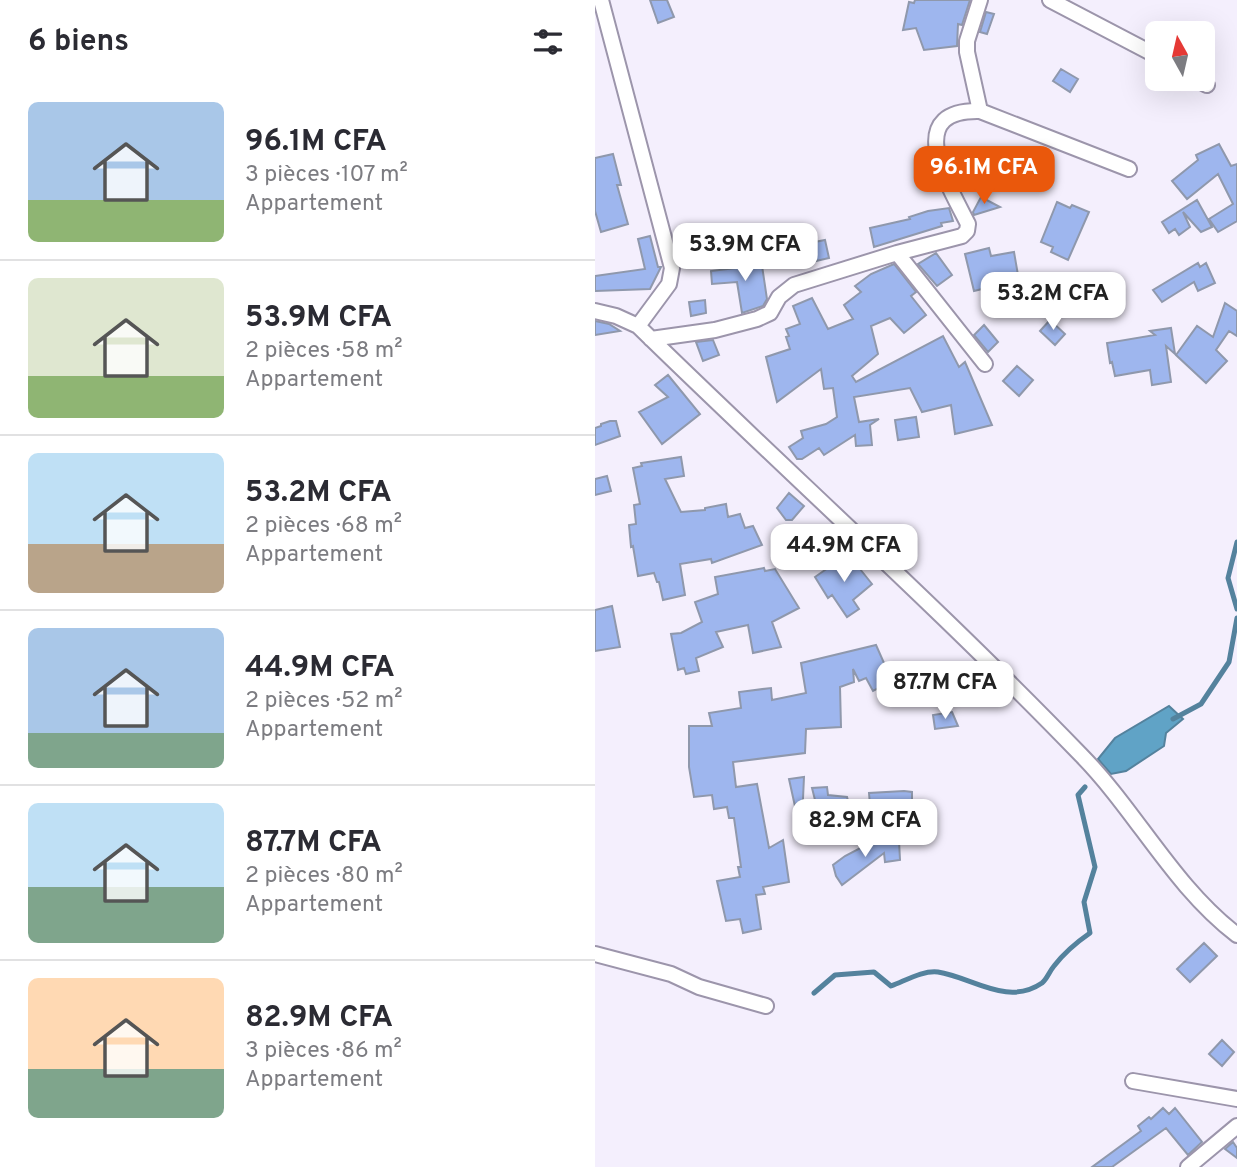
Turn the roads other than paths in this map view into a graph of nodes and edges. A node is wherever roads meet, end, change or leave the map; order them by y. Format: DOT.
graph roads {
  1 [pos="601,0"];
  2 [pos="980,0"];
  3 [pos="1050,0"];
  4 [pos="1145,50"];
  5 [pos="979,111"];
  6 [pos="1129,169"];
  7 [pos="897,253"];
  8 [pos="595,311"];
  9 [pos="638,326"];
  10 [pos="651,339"];
  11 [pos="985,364"];
  12 [pos="1237,935"];
  13 [pos="595,954"];
  14 [pos="766,1006"];
  15 [pos="1133,1081"];
  16 [pos="1237,1099"];
  17 [pos="1237,1126"];
  18 [pos="1188,1167"];
  1 -- 9 [label="street"];
  2 -- 5 [label="street"];
  3 -- 4 [label="street"];
  5 -- 6 [label="street"];
  5 -- 7 [label="street"];
  7 -- 10 [label="street"];
  7 -- 11 [label="street"];
  8 -- 9 [label="street"];
  9 -- 10 [label="street"];
  10 -- 12 [label="street"];
  13 -- 14 [label="street"];
  15 -- 16 [label="street"];
  17 -- 18 [label="street"];
}
